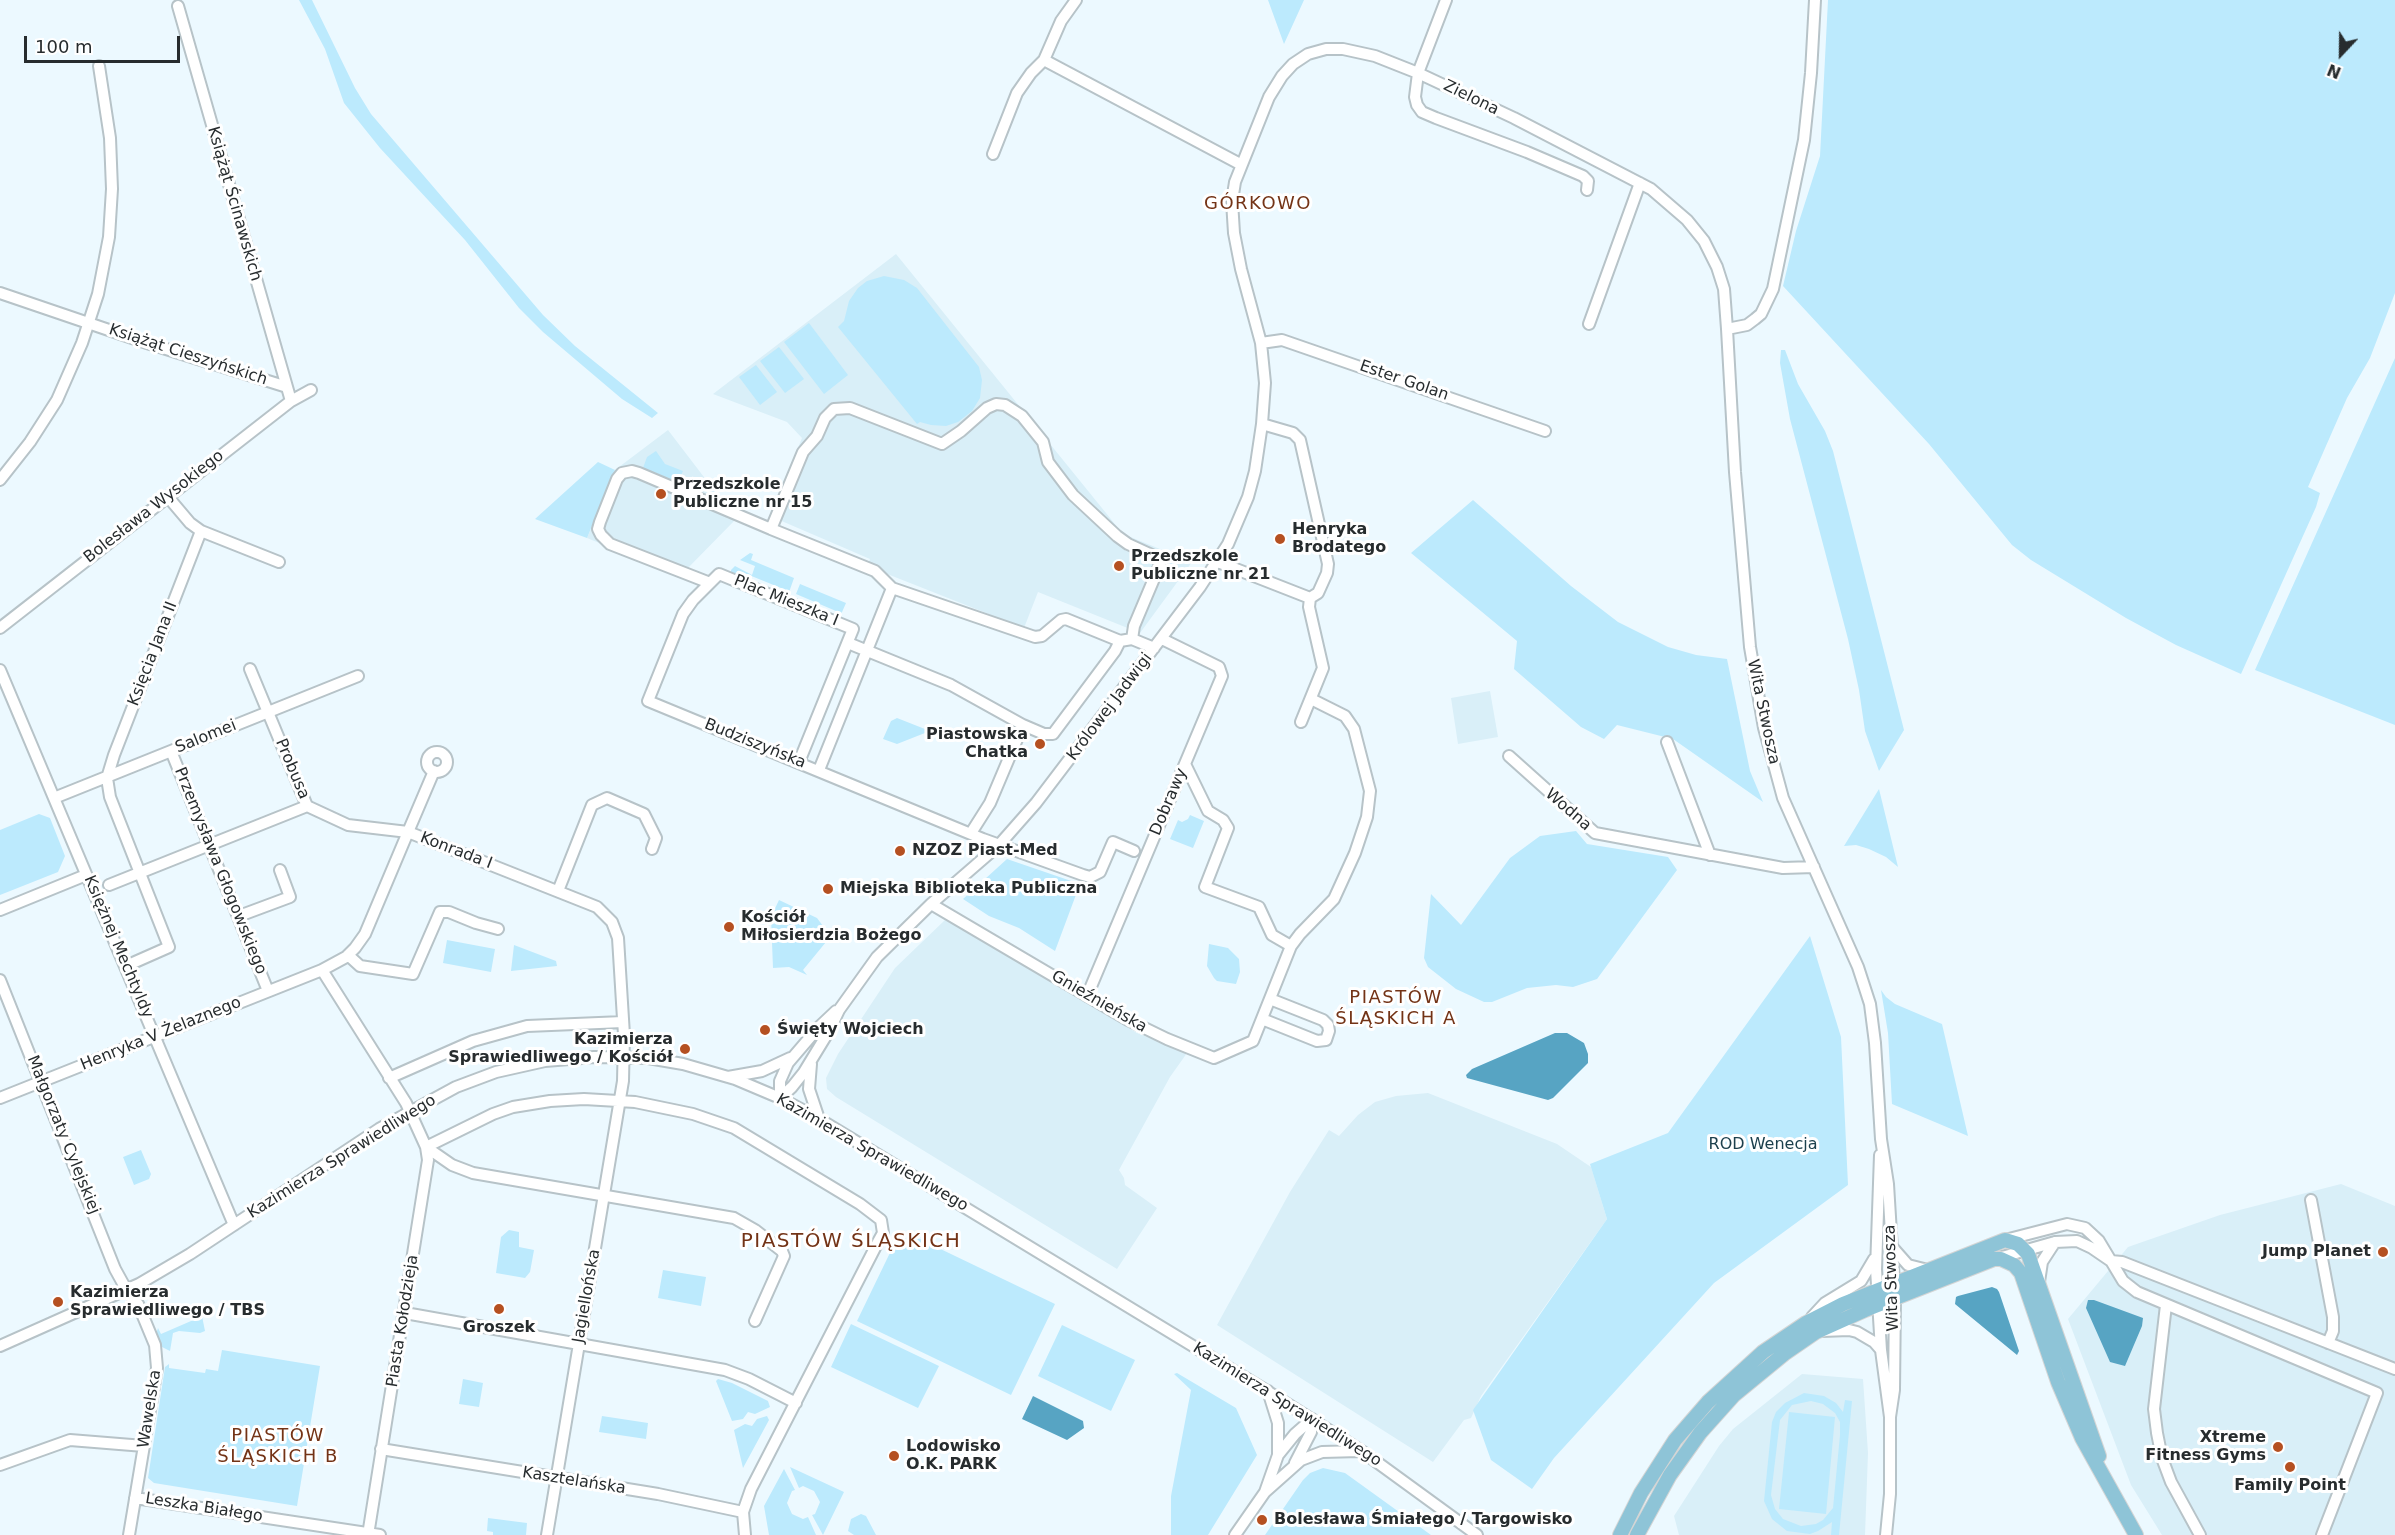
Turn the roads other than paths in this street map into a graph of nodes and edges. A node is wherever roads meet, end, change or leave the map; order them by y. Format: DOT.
graph roads {
  1 [pos="1076,0"];
  2 [pos="1446,0"];
  3 [pos="1815,0"];
  4 [pos="178,6"];
  5 [pos="1044,60"];
  6 [pos="99,66"];
  7 [pos="1418,73"];
  8 [pos="993,154"];
  9 [pos="1240,164"];
  10 [pos="1640,183"];
  11 [pos="1587,190"];
  12 [pos="1718,267"];
  13 [pos="0,292"];
  14 [pos="90,323"];
  15 [pos="1589,324"];
  16 [pos="1728,329"];
  17 [pos="1261,343"];
  18 [pos="286,387"];
  19 [pos="311,390"];
  20 [pos="291,400"];
  21 [pos="1262,424"];
  22 [pos="1545,431"];
  23 [pos="0,480"];
  24 [pos="168,496"];
  25 [pos="771,529"];
  26 [pos="201,531"];
  27 [pos="279,562"];
  28 [pos="1218,562"];
  29 [pos="719,574"];
  30 [pos="710,583"];
  31 [pos="892,588"];
  32 [pos="1310,598"];
  33 [pos="0,628"];
  34 [pos="1132,639"];
  35 [pos="1162,639"];
  36 [pos="1120,641"];
  37 [pos="848,643"];
  38 [pos="1154,648"];
  39 [pos="867,650"];
  40 [pos="250,669"];
  41 [pos="0,670"];
  42 [pos="358,676"];
  43 [pos="1311,699"];
  44 [pos="268,711"];
  45 [pos="1301,722"];
  46 [pos="1023,725"];
  47 [pos="1667,742"];
  48 [pos="171,751"];
  49 [pos="1509,756"];
  50 [pos="798,762"];
  51 [pos="1185,764"];
  52 [pos="819,770"];
  53 [pos="434,771"];
  54 [pos="107,778"];
  55 [pos="54,798"];
  56 [pos="307,806"];
  57 [pos="408,832"];
  58 [pos="971,833"];
  59 [pos="999,845"];
  60 [pos="210,846"];
  61 [pos="652,849"];
  62 [pos="1134,851"];
  63 [pos="1710,855"];
  64 [pos="1814,867"];
  65 [pos="280,870"];
  66 [pos="140,873"];
  67 [pos="86,875"];
  68 [pos="109,885"];
  69 [pos="558,891"];
  70 [pos="931,904"];
  71 [pos="0,910"];
  72 [pos="239,916"];
  73 [pos="498,929"];
  74 [pos="1291,946"];
  75 [pos="348,955"];
  76 [pos="126,966"];
  77 [pos="322,970"];
  78 [pos="0,980"];
  79 [pos="268,991"];
  80 [pos="1087,996"];
  81 [pos="1270,999"];
  82 [pos="839,1010"];
  83 [pos="1262,1019"];
  84 [pos="623,1022"];
  85 [pos="155,1035"];
  86 [pos="625,1056"];
  87 [pos="794,1056"];
  88 [pos="812,1059"];
  89 [pos="728,1077"];
  90 [pos="389,1078"];
  91 [pos="41,1081"];
  92 [pos="0,1098"];
  93 [pos="780,1098"];
  94 [pos="619,1100"];
  95 [pos="410,1110"];
  96 [pos="819,1119"];
  97 [pos="1881,1140"];
  98 [pos="426,1147"];
  99 [pos="603,1197"];
  100 [pos="2311,1200"];
  101 [pos="234,1225"];
  102 [pos="2043,1230"];
  103 [pos="2005,1240"];
  104 [pos="2055,1242"];
  105 [pos="1892,1248"];
  106 [pos="2023,1249"];
  107 [pos="1876,1254"];
  108 [pos="1994,1259"];
  109 [pos="2111,1261"];
  110 [pos="1931,1271"];
  111 [pos="2021,1273"];
  112 [pos="2039,1284"];
  113 [pos="1894,1285"];
  114 [pos="126,1289"];
  115 [pos="1876,1291"];
  116 [pos="1895,1299"];
  117 [pos="2166,1305"];
  118 [pos="1878,1306"];
  119 [pos="405,1313"];
  120 [pos="755,1321"];
  121 [pos="1811,1327"];
  122 [pos="579,1343"];
  123 [pos="2328,1343"];
  124 [pos="0,1346"];
  125 [pos="1881,1350"];
  126 [pos="2395,1369"];
  127 [pos="1267,1391"];
  128 [pos="796,1403"];
  129 [pos="1890,1417"];
  130 [pos="1311,1419"];
  131 [pos="144,1446"];
  132 [pos="381,1449"];
  133 [pos="1363,1452"];
  134 [pos="1278,1455"];
  135 [pos="0,1466"];
  136 [pos="1292,1468"];
  137 [pos="556,1478"];
  138 [pos="2111,1490"];
  139 [pos="1265,1492"];
  140 [pos="135,1498"];
  141 [pos="743,1512"];
  142 [pos="372,1534"];
  143 [pos="129,1535"];
  144 [pos="547,1535"];
  145 [pos="745,1535"];
  146 [pos="1235,1535"];
  147 [pos="1477,1535"];
  148 [pos="1620,1535"];
  149 [pos="1637,1535"];
  150 [pos="1886,1535"];
  151 [pos="2136,1535"];
  152 [pos="2200,1535"];
  153 [pos="2322,1535"];
  1 -- 5 [label="street"];
  2 -- 7 [label="street"];
  3 -- 16 [label="street"];
  4 -- 18 [label="street, Książąt Ścinawskich"];
  5 -- 8 [label="street"];
  5 -- 9 [label="street"];
  6 -- 14 [label="street, Książąt Cieszyńskich"];
  7 -- 9 [label="street, Zielona"];
  7 -- 10 [label="street, Zielona"];
  7 -- 11 [label="street"];
  9 -- 17 [label="street, Zielona"];
  10 -- 12 [label="street, Zielona"];
  10 -- 15 [label="street"];
  12 -- 16 [label="street, Wita Stwosza"];
  13 -- 14 [label="street, Książąt Cieszyńskich"];
  14 -- 18 [label="street, Książąt Cieszyńskich"];
  14 -- 23 [label="street, Książąt Cieszyńskich"];
  16 -- 64 [label="street, Wita Stwosza"];
  17 -- 21 [label="street, Królowej Jadwigi"];
  17 -- 22 [label="street, Ester Golan"];
  18 -- 20 [label="street, Książąt Ścinawskich"];
  19 -- 20 [label="street, Bolesława Wysokiego"];
  20 -- 24 [label="street, Bolesława Wysokiego"];
  21 -- 28 [label="street, Królowej Jadwigi"];
  21 -- 32 [label="street"];
  24 -- 26 [label="street"];
  24 -- 33 [label="street, Bolesława Wysokiego"];
  25 -- 30 [label="street"];
  25 -- 31 [label="street"];
  25 -- 34 [label="street"];
  26 -- 27 [label="street"];
  26 -- 54 [label="street, Księcia Jana II"];
  28 -- 32 [label="street"];
  28 -- 35 [label="street, Królowej Jadwigi"];
  29 -- 30 [label="street, Budziszyńska"];
  29 -- 37 [label="street, Plac Mieszka I"];
  30 -- 50 [label="street, Budziszyńska"];
  31 -- 36 [label="street"];
  31 -- 39 [label="street"];
  32 -- 43 [label="street"];
  34 -- 36 [label="street"];
  34 -- 38 [label="street"];
  35 -- 38 [label="street, Królowej Jadwigi"];
  35 -- 51 [label="street, Dobrawy"];
  36 -- 46 [label="street"];
  37 -- 39 [label="street"];
  37 -- 50 [label="street, Plac Mieszka I"];
  38 -- 59 [label="street, Królowej Jadwigi"];
  39 -- 46 [label="street"];
  39 -- 52 [label="street"];
  40 -- 44 [label="street, Probusa"];
  41 -- 55 [label="street, Księżnej Mechtyldy"];
  42 -- 44 [label="street, Salomei"];
  43 -- 45 [label="street"];
  43 -- 74 [label="street, Gnieźnieńska"];
  44 -- 48 [label="street, Salomei"];
  44 -- 56 [label="street, Probusa"];
  46 -- 58 [label="street"];
  47 -- 63 [label="street"];
  48 -- 54 [label="street, Salomei"];
  48 -- 60 [label="street, Przemysława Głogowskiego"];
  49 -- 63 [label="street, Wodna"];
  50 -- 52 [label="street, Budziszyńska"];
  51 -- 74 [label="street"];
  51 -- 80 [label="street, Dobrawy"];
  52 -- 58 [label="street, Budziszyńska"];
  53 -- 57 [label="street"];
  54 -- 55 [label="street, Salomei"];
  54 -- 66 [label="street"];
  55 -- 67 [label="street, Księżnej Mechtyldy"];
  56 -- 57 [label="street, Probusa"];
  56 -- 60 [label="street"];
  57 -- 69 [label="street, Konrada I"];
  57 -- 75 [label="street, Konrada I"];
  58 -- 59 [label="street, Budziszyńska"];
  59 -- 62 [label="street, Budziszyńska"];
  59 -- 70 [label="street, Królowej Jadwigi"];
  60 -- 66 [label="street"];
  60 -- 72 [label="street, Przemysława Głogowskiego"];
  61 -- 69 [label="street"];
  63 -- 64 [label="street, Wodna"];
  64 -- 97 [label="street, Wita Stwosza"];
  65 -- 72 [label="street"];
  66 -- 68 [label="street"];
  66 -- 76 [label="street"];
  67 -- 71 [label="street"];
  67 -- 76 [label="street, Księżnej Mechtyldy"];
  69 -- 84 [label="street, Konrada I"];
  70 -- 80 [label="street, Gnieźnieńska"];
  70 -- 82 [label="street, Królowej Jadwigi"];
  72 -- 79 [label="street, Przemysława Głogowskiego"];
  73 -- 75 [label="street"];
  74 -- 81 [label="street, Gnieźnieńska"];
  75 -- 77 [label="street, Konrada I"];
  76 -- 85 [label="street, Księżnej Mechtyldy"];
  77 -- 79 [label="street, Henryka V Żelaznego"];
  77 -- 90 [label="street"];
  78 -- 91 [label="street, Małgorzaty Cylejskiej"];
  79 -- 85 [label="street, Henryka V Żelaznego"];
  80 -- 83 [label="street, Gnieźnieńska"];
  81 -- 83 [label="street, Gnieźnieńska"];
  81 -- 83 [label="street"];
  82 -- 87 [label="street, Królowej Jadwigi"];
  82 -- 88 [label="street, Królowej Jadwigi"];
  84 -- 86 [label="street, Konrada I"];
  84 -- 90 [label="street"];
  85 -- 91 [label="street, Henryka V Żelaznego"];
  85 -- 101 [label="street, Księżnej Mechtyldy"];
  86 -- 89 [label="street, Kazimierza Sprawiedliwego"];
  86 -- 94 [label="street, Jagiellońska"];
  86 -- 95 [label="street, Kazimierza Sprawiedliwego"];
  87 -- 89 [label="street"];
  87 -- 93 [label="street, Królowej Jadwigi"];
  88 -- 93 [label="street, Królowej Jadwigi"];
  88 -- 96 [label="street"];
  89 -- 93 [label="street, Kazimierza Sprawiedliwego"];
  90 -- 95 [label="street"];
  91 -- 92 [label="street, Henryka V Żelaznego"];
  91 -- 114 [label="street, Małgorzaty Cylejskiej"];
  93 -- 96 [label="street, Kazimierza Sprawiedliwego"];
  94 -- 98 [label="street"];
  94 -- 99 [label="street, Jagiellońska"];
  94 -- 128 [label="street"];
  95 -- 98 [label="street, Piasta Kołodzieja"];
  95 -- 101 [label="street, Kazimierza Sprawiedliwego"];
  96 -- 127 [label="street, Kazimierza Sprawiedliwego"];
  97 -- 105 [label="street, Wita Stwosza"];
  97 -- 107 [label="street, Wita Stwosza"];
  98 -- 99 [label="street"];
  98 -- 119 [label="street, Piasta Kołodzieja"];
  99 -- 120 [label="street"];
  99 -- 122 [label="street, Jagiellońska"];
  100 -- 123 [label="street"];
  101 -- 114 [label="street, Kazimierza Sprawiedliwego"];
  102 -- 103 [label="street"];
  102 -- 106 [label="street"];
  102 -- 109 [label="street"];
  103 -- 106 [label="main road"];
  103 -- 110 [label="main road"];
  104 -- 106 [label="street"];
  104 -- 109 [label="street"];
  104 -- 112 [label="street"];
  105 -- 110 [label="street"];
  105 -- 113 [label="street, Wita Stwosza"];
  106 -- 108 [label="street"];
  106 -- 111 [label="street"];
  106 -- 112 [label="main road"];
  107 -- 115 [label="street, Wita Stwosza"];
  107 -- 121 [label="street"];
  108 -- 111 [label="main road"];
  108 -- 116 [label="main road"];
  109 -- 117 [label="street"];
  109 -- 123 [label="street"];
  110 -- 113 [label="main road"];
  111 -- 138 [label="main road"];
  112 -- 138 [label="main road"];
  113 -- 115 [label="main road"];
  113 -- 116 [label="street, Wita Stwosza"];
  114 -- 124 [label="street, Kazimierza Sprawiedliwego"];
  114 -- 131 [label="street, Wawelska"];
  115 -- 118 [label="street, Wita Stwosza"];
  115 -- 121 [label="main road"];
  116 -- 118 [label="main road"];
  116 -- 129 [label="street, Wita Stwosza"];
  117 -- 152 [label="street"];
  117 -- 153 [label="street"];
  118 -- 121 [label="main road"];
  118 -- 125 [label="street, Wita Stwosza"];
  119 -- 122 [label="street"];
  119 -- 132 [label="street, Piasta Kołodzieja"];
  121 -- 125 [label="street"];
  121 -- 148 [label="main road"];
  121 -- 149 [label="main road"];
  122 -- 128 [label="street"];
  122 -- 137 [label="street, Jagiellońska"];
  123 -- 126 [label="street"];
  125 -- 129 [label="street, Wita Stwosza"];
  127 -- 130 [label="street, Kazimierza Sprawiedliwego"];
  127 -- 134 [label="street"];
  128 -- 141 [label="street"];
  129 -- 150 [label="street, Wita Stwosza"];
  130 -- 133 [label="street, Kazimierza Sprawiedliwego"];
  130 -- 134 [label="street"];
  130 -- 136 [label="street"];
  131 -- 135 [label="street"];
  131 -- 140 [label="street, Wawelska"];
  132 -- 137 [label="street, Kasztelańska"];
  132 -- 142 [label="street, Piasta Kołodzieja"];
  133 -- 136 [label="street"];
  133 -- 147 [label="street, Kazimierza Sprawiedliwego"];
  134 -- 139 [label="street"];
  136 -- 139 [label="street"];
  137 -- 141 [label="street, Kasztelańska"];
  137 -- 144 [label="street, Jagiellońska"];
  138 -- 151 [label="main road"];
  139 -- 146 [label="street"];
  140 -- 142 [label="street, Leszka Białego"];
  140 -- 143 [label="street, Wawelska"];
  141 -- 145 [label="street"];
}
